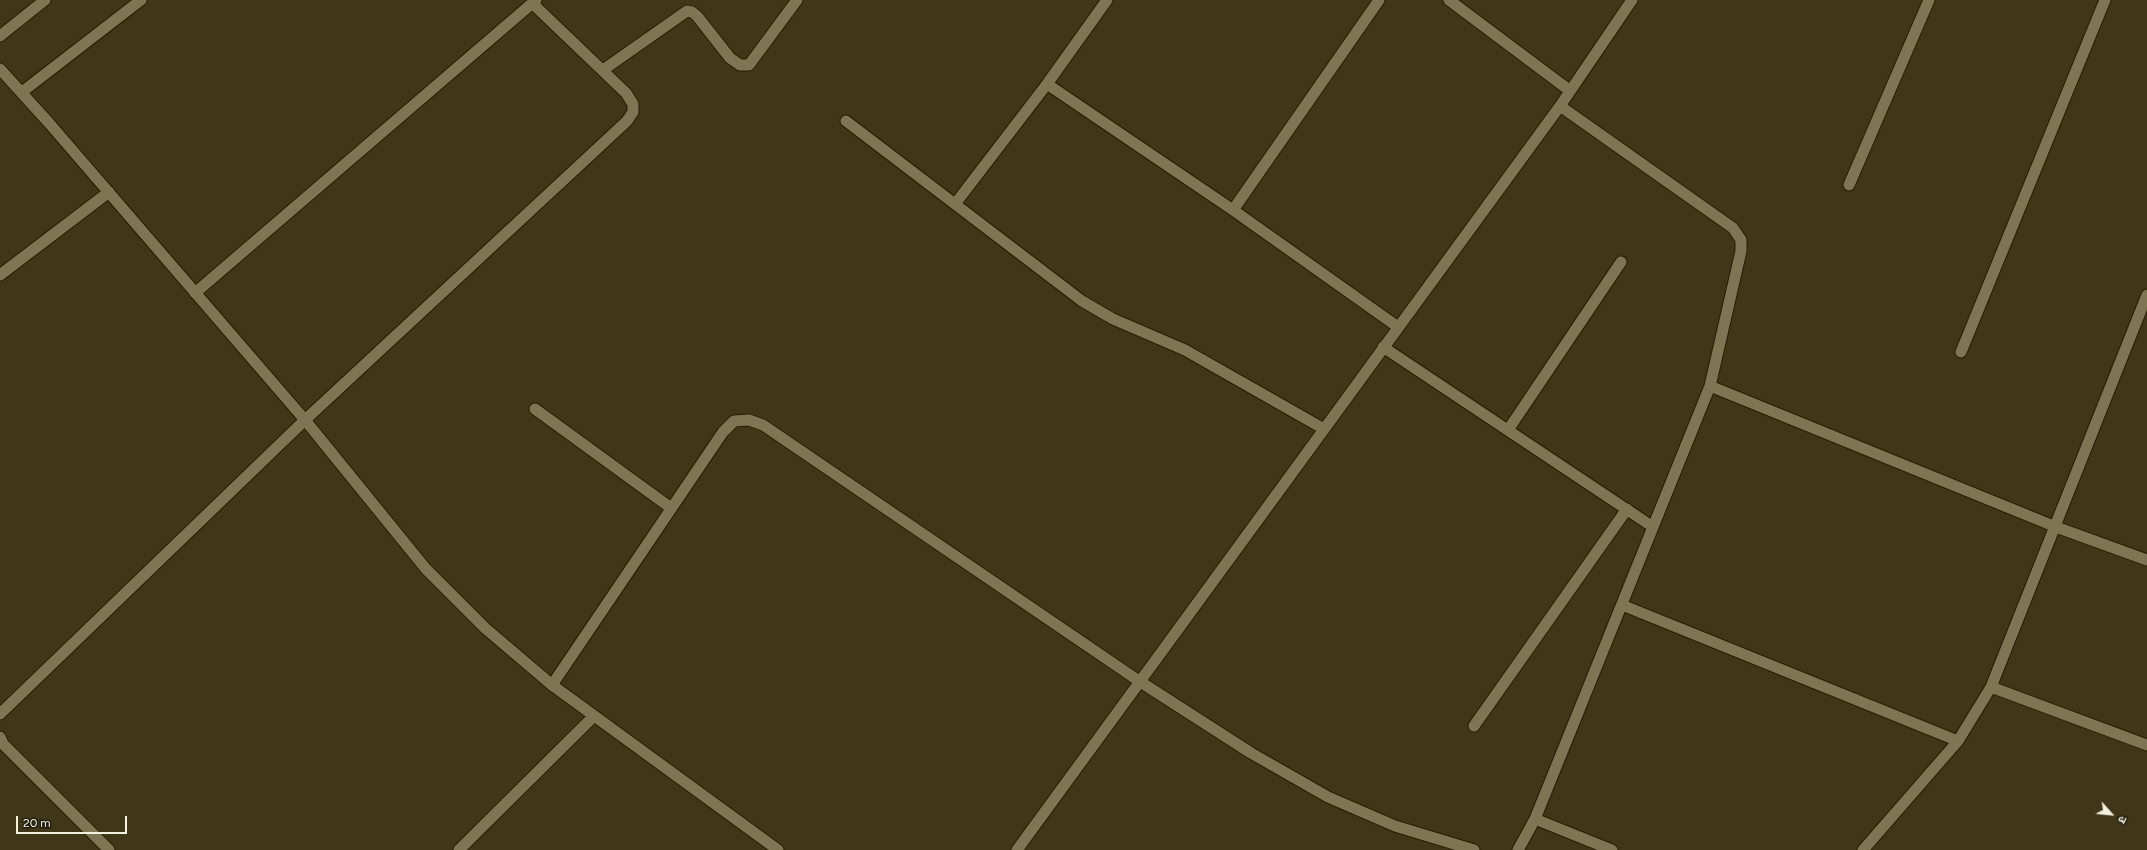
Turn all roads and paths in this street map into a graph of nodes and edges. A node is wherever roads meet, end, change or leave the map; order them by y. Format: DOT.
graph roads {
  1 [pos="45,0"];
  2 [pos="141,0"];
  3 [pos="797,0"];
  4 [pos="1107,0"];
  5 [pos="1379,0"];
  6 [pos="1449,0"];
  7 [pos="1632,0"];
  8 [pos="1929,0"];
  9 [pos="2105,0"];
  10 [pos="534,2"];
  11 [pos="0,36"];
  12 [pos="0,69"];
  13 [pos="603,70"];
  14 [pos="1047,84"];
  15 [pos="1570,90"];
  16 [pos="22,92"];
  17 [pos="1560,106"];
  18 [pos="846,121"];
  19 [pos="1849,185"];
  20 [pos="109,192"];
  21 [pos="955,204"];
  22 [pos="1233,210"];
  23 [pos="1621,262"];
  24 [pos="0,275"];
  25 [pos="195,293"];
  26 [pos="2147,296"];
  27 [pos="1398,327"];
  28 [pos="1383,347"];
  29 [pos="1961,352"];
  30 [pos="1710,386"];
  31 [pos="535,409"];
  32 [pos="306,420"];
  33 [pos="1324,429"];
  34 [pos="1508,430"];
  35 [pos="671,508"];
  36 [pos="1627,509"];
  37 [pos="1653,527"];
  38 [pos="2056,527"];
  39 [pos="2147,560"];
  40 [pos="1622,606"];
  41 [pos="1139,681"];
  42 [pos="552,685"];
  43 [pos="1991,687"];
  44 [pos="0,714"];
  45 [pos="594,716"];
  46 [pos="1474,726"];
  47 [pos="0,737"];
  48 [pos="1958,741"];
  49 [pos="2147,746"];
  50 [pos="1535,819"];
  51 [pos="109,850"];
  52 [pos="459,850"];
  53 [pos="778,850"];
  54 [pos="1017,850"];
  55 [pos="1474,850"];
  56 [pos="1518,850"];
  57 [pos="1612,850"];
  58 [pos="1864,850"];
  1 -- 11 [label="street"];
  2 -- 16 [label="street"];
  3 -- 13 [label="street"];
  4 -- 14 [label="street"];
  5 -- 22 [label="street"];
  6 -- 15 [label="street"];
  7 -- 15 [label="street"];
  8 -- 19 [label="street"];
  9 -- 29 [label="street"];
  10 -- 13 [label="street"];
  10 -- 25 [label="street"];
  12 -- 16 [label="street"];
  13 -- 32 [label="street"];
  14 -- 21 [label="street"];
  14 -- 22 [label="street"];
  15 -- 17 [label="street"];
  16 -- 20 [label="street"];
  17 -- 27 [label="street"];
  17 -- 30 [label="street"];
  18 -- 21 [label="street"];
  20 -- 24 [label="street"];
  20 -- 25 [label="street"];
  21 -- 33 [label="street"];
  22 -- 27 [label="street"];
  23 -- 34 [label="street"];
  25 -- 32 [label="street"];
  26 -- 38 [label="street"];
  27 -- 28 [label="street"];
  28 -- 33 [label="street"];
  28 -- 34 [label="street"];
  30 -- 37 [label="street"];
  30 -- 38 [label="street"];
  31 -- 35 [label="street"];
  32 -- 42 [label="street"];
  32 -- 44 [label="street"];
  33 -- 41 [label="street"];
  34 -- 36 [label="street"];
  35 -- 41 [label="street"];
  35 -- 42 [label="street"];
  36 -- 37 [label="street"];
  36 -- 46 [label="street"];
  37 -- 40 [label="street"];
  38 -- 39 [label="street"];
  38 -- 43 [label="street"];
  40 -- 48 [label="street"];
  40 -- 50 [label="street"];
  41 -- 54 [label="street"];
  41 -- 55 [label="street"];
  42 -- 45 [label="street"];
  43 -- 48 [label="street"];
  43 -- 49 [label="street"];
  45 -- 52 [label="street"];
  45 -- 53 [label="street"];
  47 -- 51 [label="street"];
  48 -- 58 [label="street"];
  50 -- 56 [label="street"];
  50 -- 57 [label="street"];
}
